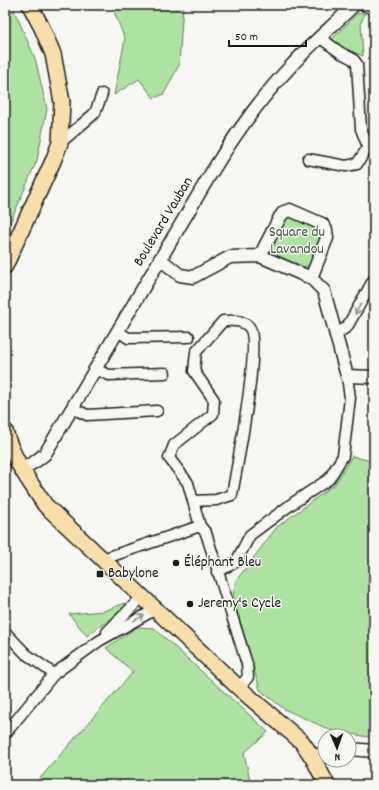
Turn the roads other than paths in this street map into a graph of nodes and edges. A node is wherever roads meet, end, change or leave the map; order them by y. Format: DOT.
graph roads {
  1 [pos="30,5"];
  2 [pos="354,5"];
  3 [pos="365,5"];
  4 [pos="374,8"];
  5 [pos="319,38"];
  6 [pos="102,94"];
  7 [pos="60,143"];
  8 [pos="371,148"];
  9 [pos="308,159"];
  10 [pos="260,256"];
  11 [pos="160,259"];
  12 [pos="5,266"];
  13 [pos="311,278"];
  14 [pos="374,279"];
  15 [pos="118,331"];
  16 [pos="336,334"];
  17 [pos="190,337"];
  18 [pos="96,369"];
  19 [pos="165,373"];
  20 [pos="347,376"];
  21 [pos="374,377"];
  22 [pos="72,408"];
  23 [pos="157,411"];
  24 [pos="5,431"];
  25 [pos="22,469"];
  26 [pos="193,501"];
  27 [pos="200,526"];
  28 [pos="103,559"];
  29 [pos="217,572"];
  30 [pos="142,597"];
  31 [pos="156,609"];
  32 [pos="5,632"];
  33 [pos="99,641"];
  34 [pos="54,674"];
  35 [pos="239,688"];
  36 [pos="5,734"];
  37 [pos="357,750"];
  38 [pos="374,751"];
  39 [pos="317,753"];
  40 [pos="322,768"];
  41 [pos="327,785"];
  1 -- 7 [label="main road"];
  2 -- 5 [label="street, Boulevard Vauban"];
  3 -- 4 [label="street"];
  5 -- 8 [label="street"];
  5 -- 11 [label="street, Boulevard Vauban"];
  6 -- 7 [label="street"];
  7 -- 12 [label="main road"];
  8 -- 9 [label="street"];
  10 -- 11 [label="street"];
  10 -- 13 [label="street"];
  10 -- 13 [label="street"];
  11 -- 15 [label="street, Boulevard Vauban"];
  13 -- 16 [label="street"];
  14 -- 16 [label="street, one-way"];
  15 -- 17 [label="street"];
  15 -- 18 [label="street, Boulevard Vauban"];
  16 -- 20 [label="street"];
  18 -- 19 [label="street"];
  18 -- 22 [label="street, Boulevard Vauban"];
  20 -- 21 [label="street"];
  20 -- 29 [label="street"];
  22 -- 23 [label="street"];
  22 -- 25 [label="street, Boulevard Vauban"];
  24 -- 25 [label="main road"];
  25 -- 28 [label="main road"];
  26 -- 26 [label="street"];
  26 -- 27 [label="street"];
  27 -- 28 [label="street"];
  27 -- 29 [label="street"];
  28 -- 30 [label="main road"];
  29 -- 35 [label="street"];
  30 -- 31 [label="main road"];
  30 -- 33 [label="street"];
  33 -- 31 [label="street, one-way"];
  31 -- 35 [label="main road"];
  32 -- 34 [label="street"];
  33 -- 34 [label="street"];
  34 -- 36 [label="street"];
  35 -- 39 [label="main road"];
  37 -- 38 [label="street"];
  40 -- 41 [label="main road"];
}
